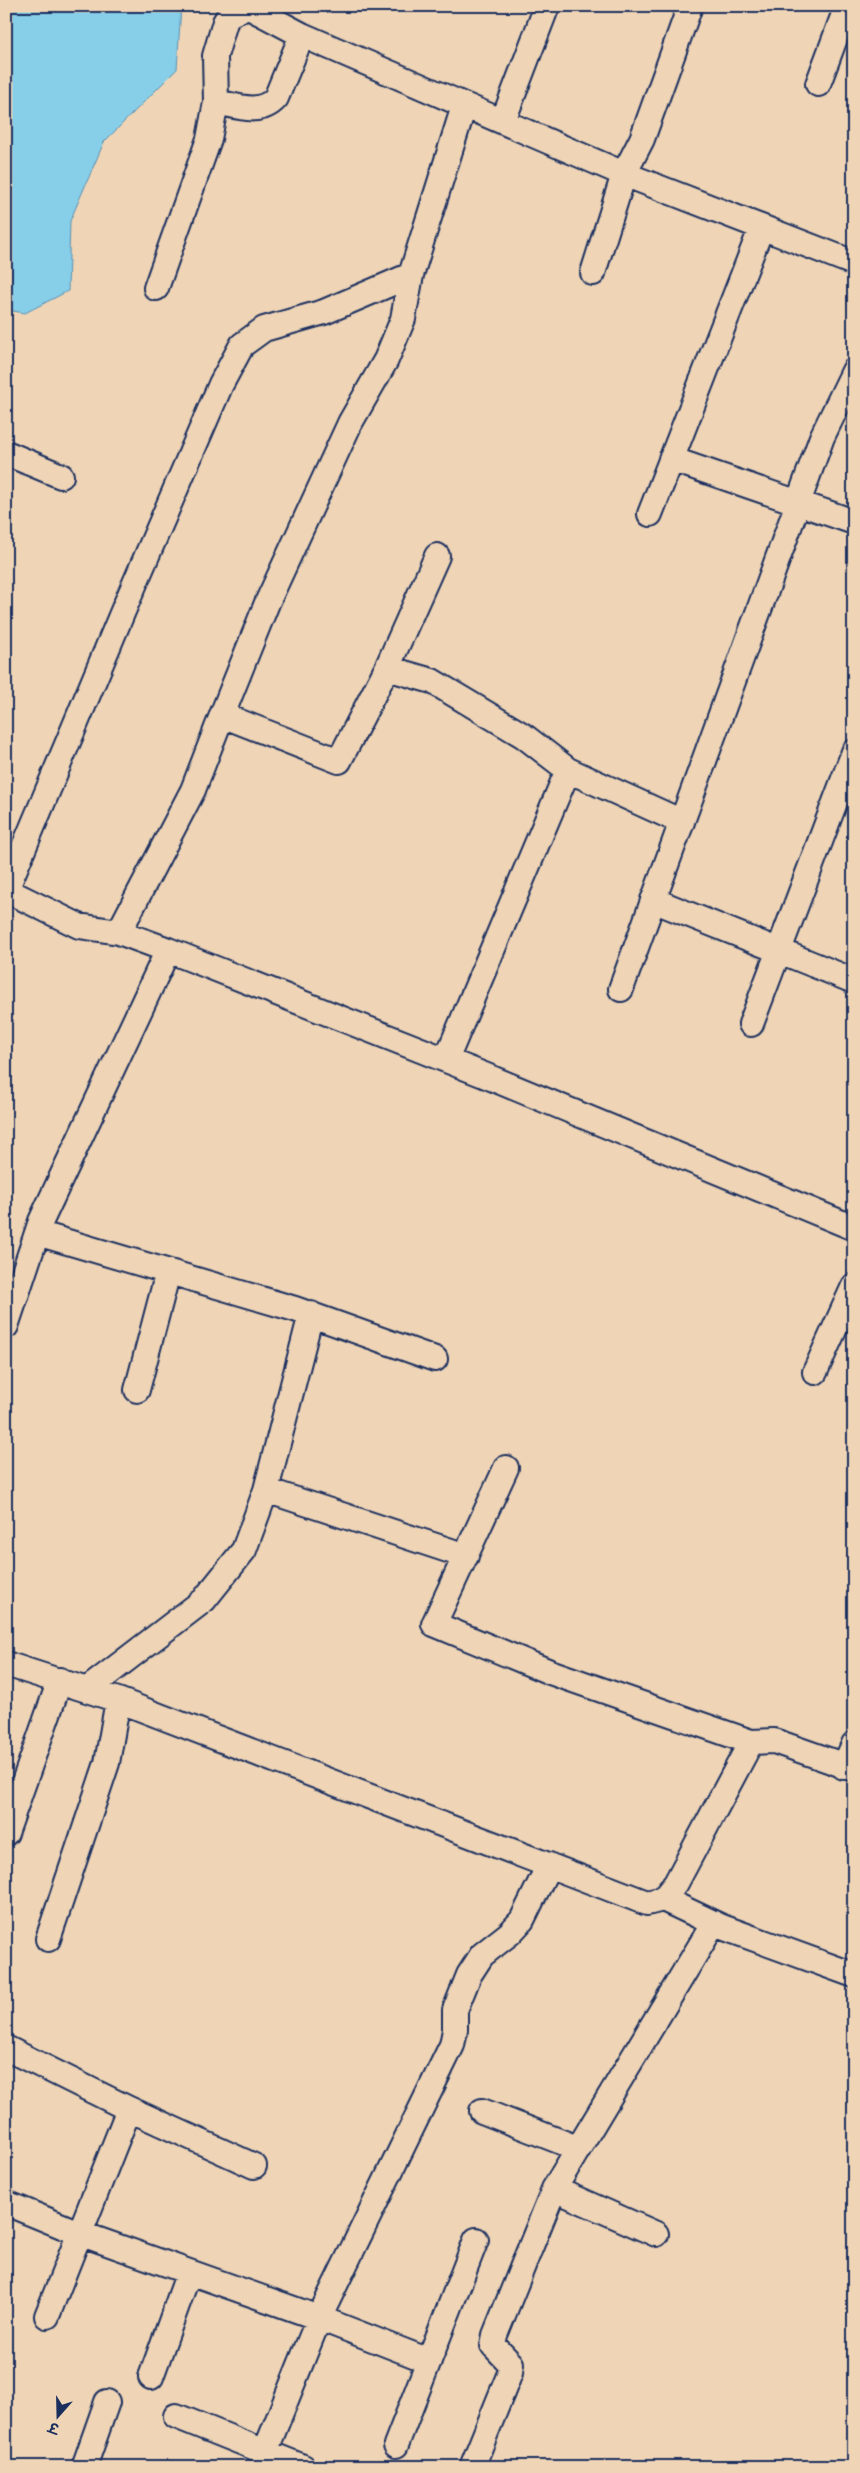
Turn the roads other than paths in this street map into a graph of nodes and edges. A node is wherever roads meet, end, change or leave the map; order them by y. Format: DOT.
graph roads {
  1 [pos="547,6"];
  2 [pos="690,6"];
  3 [pos="847,6"];
  4 [pos="248,7"];
  5 [pos="302,35"];
  6 [pos="818,84"];
  7 [pos="216,102"];
  8 [pos="464,106"];
  9 [pos="503,121"];
  10 [pos="624,174"];
  11 [pos="761,229"];
  12 [pos="854,263"];
  13 [pos="593,273"];
  14 [pos="412,275"];
  15 [pos="156,288"];
  16 [pos="854,370"];
  17 [pos="6,453"];
  18 [pos="671,459"];
  19 [pos="61,476"];
  20 [pos="799,501"];
  21 [pos="650,514"];
  22 [pos="854,522"];
  23 [pos="437,556"];
  24 [pos="388,668"];
  25 [pos="222,715"];
  26 [pos="854,752"];
  27 [pos="568,770"];
  28 [pos="682,822"];
  29 [pos="6,890"];
  30 [pos="653,900"];
  31 [pos="119,932"];
  32 [pos="168,950"];
  33 [pos="778,952"];
  34 [pos="854,981"];
  35 [pos="622,990"];
  36 [pos="750,1024"];
  37 [pos="446,1060"];
  38 [pos="854,1228"];
  39 [pos="37,1234"];
  40 [pos="168,1272"];
  41 [pos="854,1286"];
  42 [pos="310,1314"];
  43 [pos="6,1326"];
  44 [pos="435,1359"];
  45 [pos="815,1372"];
  46 [pos="137,1390"];
  47 [pos="506,1468"];
  48 [pos="266,1490"];
  49 [pos="466,1556"];
  50 [pos="6,1664"];
  51 [pos="60,1680"];
  52 [pos="88,1689"];
  53 [pos="118,1700"];
  54 [pos="751,1742"];
  55 [pos="854,1744"];
  56 [pos="849,1768"];
  57 [pos="6,1833"];
  58 [pos="549,1866"];
  59 [pos="663,1899"];
  60 [pos="714,1923"];
  61 [pos="48,1938"];
  62 [pos="854,1975"];
  63 [pos="6,2048"];
  64 [pos="129,2109"];
  65 [pos="482,2111"];
  66 [pos="577,2148"];
  67 [pos="254,2166"];
  68 [pos="554,2189"];
  69 [pos="6,2203"];
  70 [pos="79,2233"];
  71 [pos="656,2234"];
  72 [pos="476,2240"];
  73 [pos="188,2272"];
  74 [pos="47,2316"];
  75 [pos="319,2318"];
  76 [pos="429,2361"];
  77 [pos="150,2377"];
  78 [pos="107,2402"];
  79 [pos="176,2416"];
  80 [pos="396,2445"];
  81 [pos="265,2452"];
  82 [pos="84,2467"];
  83 [pos="303,2467"];
  84 [pos="472,2467"];
  1 -- 9 [label="street"];
  2 -- 10 [label="street"];
  3 -- 6 [label="street"];
  4 -- 5 [label="street"];
  4 -- 7 [label="street"];
  5 -- 7 [label="street"];
  5 -- 8 [label="street"];
  7 -- 15 [label="street"];
  8 -- 9 [label="street"];
  8 -- 14 [label="street"];
  9 -- 10 [label="street"];
  10 -- 11 [label="street"];
  10 -- 13 [label="street"];
  11 -- 12 [label="street"];
  11 -- 18 [label="street"];
  14 -- 25 [label="street"];
  14 -- 29 [label="street"];
  16 -- 20 [label="street"];
  17 -- 19 [label="street"];
  18 -- 20 [label="street"];
  18 -- 21 [label="street"];
  20 -- 22 [label="street"];
  20 -- 28 [label="street"];
  23 -- 24 [label="street"];
  24 -- 25 [label="street"];
  24 -- 27 [label="street"];
  25 -- 31 [label="street"];
  26 -- 33 [label="street"];
  27 -- 28 [label="street"];
  27 -- 37 [label="street"];
  28 -- 30 [label="street"];
  29 -- 31 [label="street"];
  30 -- 33 [label="street"];
  30 -- 35 [label="street"];
  31 -- 32 [label="street"];
  32 -- 37 [label="street"];
  32 -- 39 [label="street"];
  33 -- 34 [label="street"];
  33 -- 36 [label="street"];
  37 -- 38 [label="street"];
  39 -- 40 [label="street"];
  39 -- 43 [label="street"];
  40 -- 42 [label="street"];
  40 -- 46 [label="street"];
  41 -- 45 [label="street"];
  42 -- 44 [label="street"];
  42 -- 48 [label="street"];
  47 -- 49 [label="street"];
  48 -- 49 [label="street"];
  48 -- 52 [label="street"];
  49 -- 54 [label="street"];
  50 -- 51 [label="street"];
  51 -- 52 [label="street"];
  51 -- 57 [label="street"];
  52 -- 53 [label="street"];
  53 -- 58 [label="street"];
  53 -- 61 [label="street"];
  54 -- 56 [label="street"];
  54 -- 59 [label="street"];
  55 -- 56 [label="street"];
  58 -- 59 [label="street"];
  58 -- 75 [label="street"];
  59 -- 60 [label="street"];
  60 -- 62 [label="street"];
  60 -- 66 [label="street"];
  63 -- 64 [label="street"];
  64 -- 67 [label="street"];
  64 -- 70 [label="street"];
  65 -- 66 [label="street"];
  66 -- 68 [label="street"];
  68 -- 71 [label="street"];
  68 -- 84 [label="street"];
  69 -- 70 [label="street"];
  70 -- 73 [label="street"];
  70 -- 74 [label="street"];
  72 -- 76 [label="street"];
  73 -- 75 [label="street"];
  73 -- 77 [label="street"];
  75 -- 76 [label="street"];
  75 -- 81 [label="street"];
  76 -- 80 [label="street"];
  78 -- 82 [label="street"];
  79 -- 81 [label="street"];
  81 -- 83 [label="street"];
}
